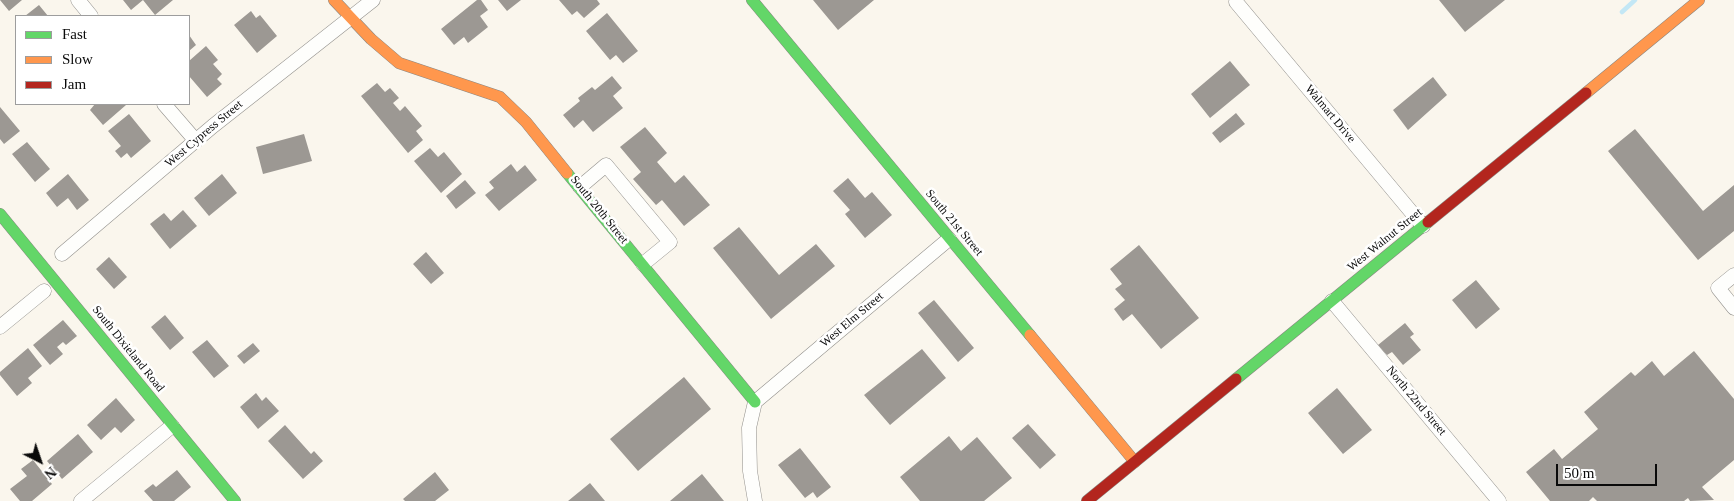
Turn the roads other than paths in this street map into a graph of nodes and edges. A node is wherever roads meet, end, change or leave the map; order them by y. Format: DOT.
graph roads {
  1 [pos="78,0"];
  2 [pos="334,0"];
  3 [pos="373,0"];
  4 [pos="752,0"];
  5 [pos="1699,0"];
  6 [pos="1236,2"];
  7 [pos="91,15"];
  8 [pos="349,17"];
  9 [pos="165,105"];
  10 [pos="196,141"];
  11 [pos="580,187"];
  12 [pos="0,214"];
  13 [pos="1423,226"];
  14 [pos="949,239"];
  15 [pos="62,254"];
  16 [pos="643,264"];
  17 [pos="1734,275"];
  18 [pos="44,291"];
  19 [pos="1332,301"];
  20 [pos="1734,308"];
  21 [pos="0,327"];
  22 [pos="756,402"];
  23 [pos="172,426"];
  24 [pos="1135,462"];
  25 [pos="81,501"];
  26 [pos="235,501"];
  27 [pos="755,501"];
  28 [pos="1088,501"];
  29 [pos="1499,501"];
  1 -- 7 [label="street"];
  2 -- 8 [label="street, South 20th Street"];
  3 -- 8 [label="street, West Cypress Street"];
  4 -- 14 [label="street, South 21st Street"];
  5 -- 13 [label="street, West Walnut Street"];
  6 -- 13 [label="street, Walmart Drive"];
  8 -- 10 [label="street, West Cypress Street"];
  8 -- 11 [label="street, South 20th Street"];
  9 -- 10 [label="street"];
  10 -- 15 [label="street, West Cypress Street"];
  11 -- 16 [label="street, South 20th Street"];
  11 -- 16 [label="street"];
  12 -- 23 [label="street, South Dixieland Road"];
  13 -- 19 [label="street, West Walnut Street"];
  14 -- 22 [label="street, West Elm Street"];
  14 -- 24 [label="street, South 21st Street"];
  16 -- 22 [label="street, South 20th Street"];
  17 -- 20 [label="street"];
  18 -- 21 [label="street"];
  19 -- 24 [label="street, West Walnut Street"];
  19 -- 29 [label="street, North 22nd Street"];
  22 -- 27 [label="street"];
  23 -- 25 [label="street"];
  23 -- 26 [label="street, South Dixieland Road"];
  24 -- 28 [label="street, West Walnut Street"];
}
